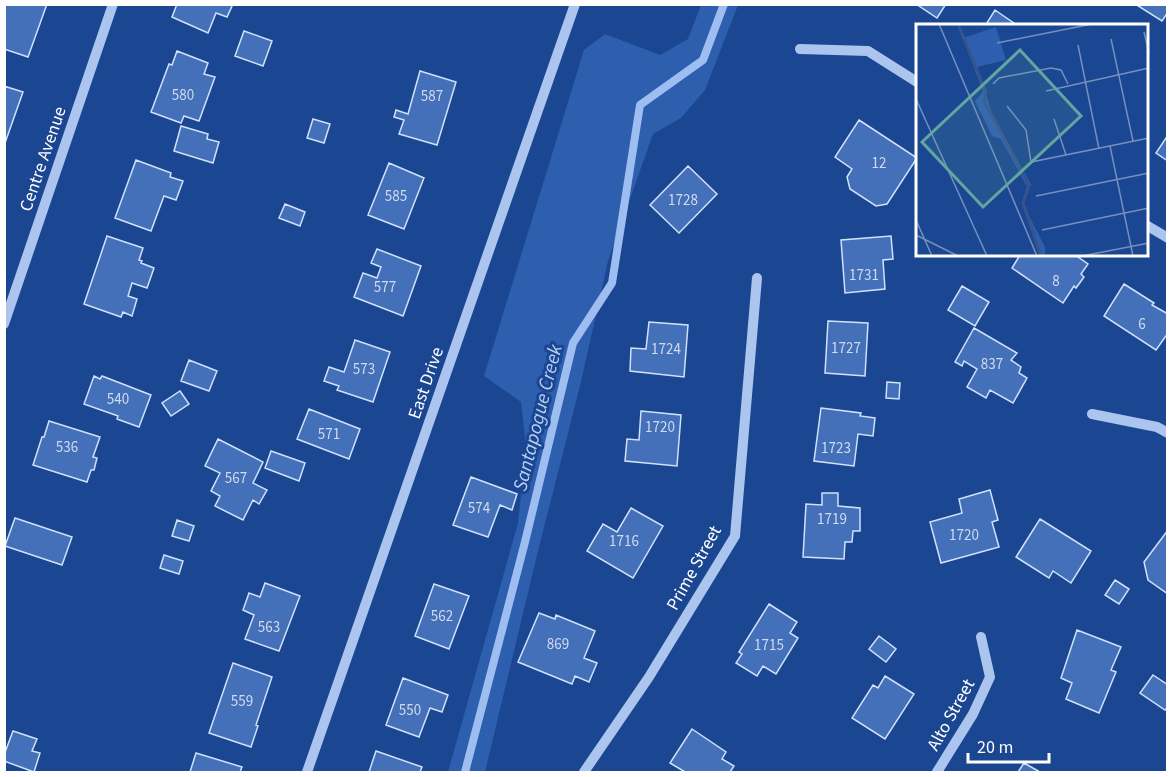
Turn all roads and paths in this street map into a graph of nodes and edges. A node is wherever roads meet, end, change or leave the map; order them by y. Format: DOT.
graph roads {
  1 [pos="113,4"];
  2 [pos="575,4"];
  3 [pos="800,49"];
  4 [pos="916,81"];
  5 [pos="1148,226"];
  6 [pos="1167,238"];
  7 [pos="757,278"];
  8 [pos="4,324"];
  9 [pos="1092,414"];
  10 [pos="1167,433"];
  11 [pos="981,636"];
  12 [pos="308,772"];
  13 [pos="584,772"];
  14 [pos="937,772"];
  1 -- 8 [label="street, Centre Avenue"];
  2 -- 12 [label="street, East Drive"];
  3 -- 4 [label="street"];
  5 -- 6 [label="street"];
  7 -- 13 [label="street, Prime Street"];
  9 -- 10 [label="street"];
  11 -- 14 [label="street, Alto Street"];
}
